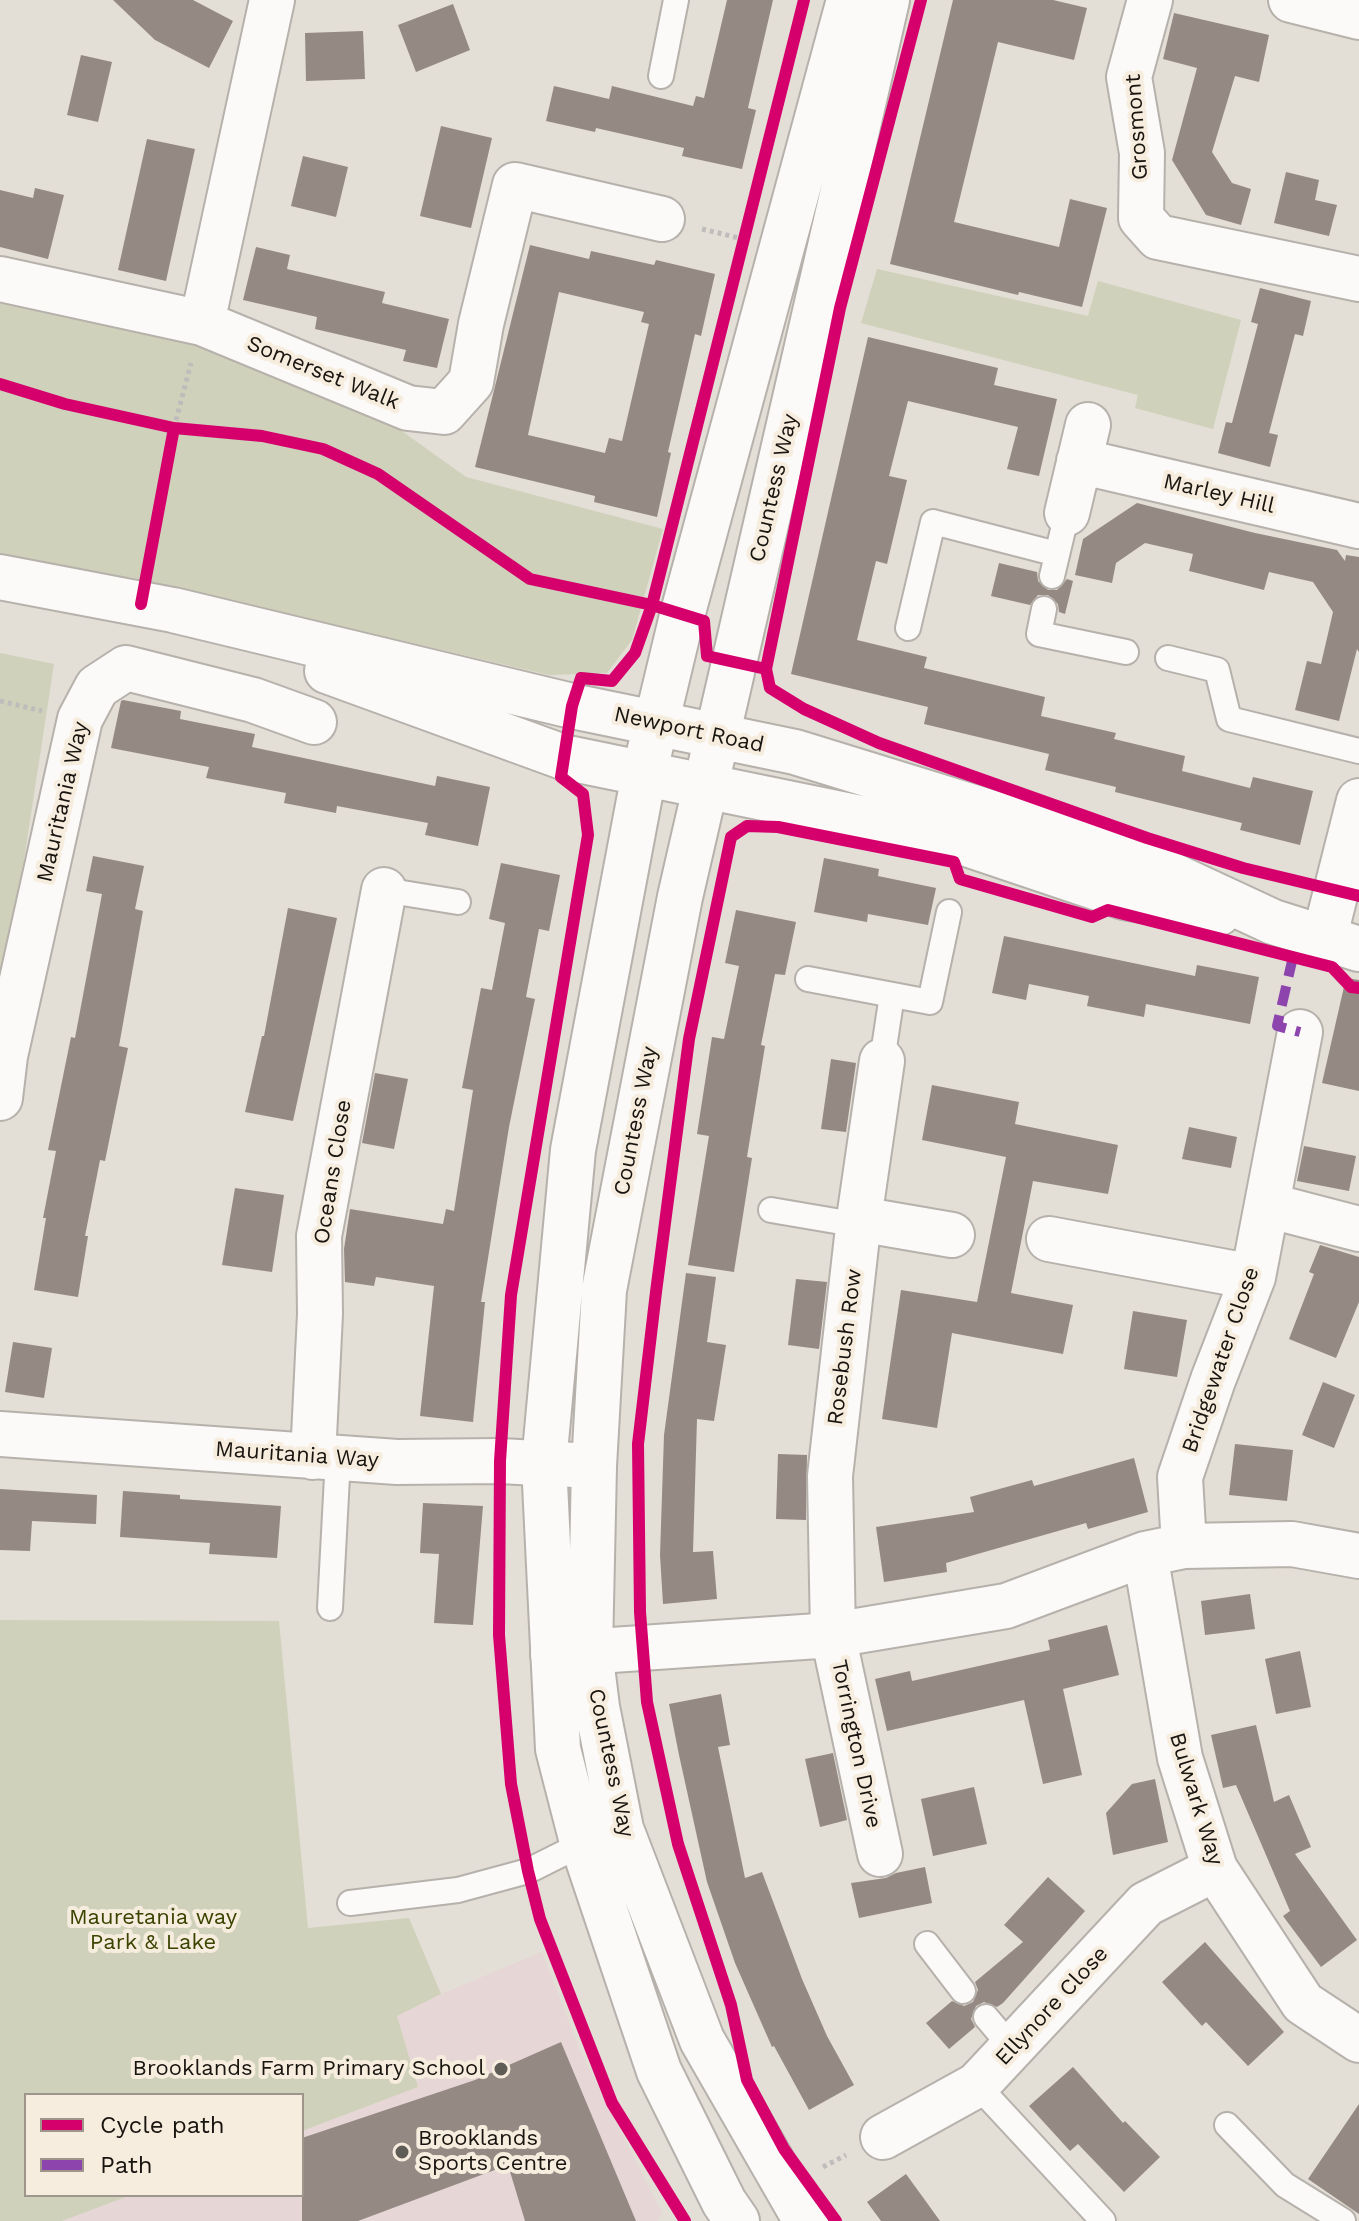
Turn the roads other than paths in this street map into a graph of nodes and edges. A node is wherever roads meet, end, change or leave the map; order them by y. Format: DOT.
graph roads {
  1 [pos="272,0"];
  2 [pos="676,0"];
  3 [pos="849,0"];
  4 [pos="887,0"];
  5 [pos="1150,0"];
  6 [pos="1291,0"];
  7 [pos="1359,17"];
  8 [pos="661,76"];
  9 [pos="662,219"];
  10 [pos="0,279"];
  11 [pos="1359,279"];
  12 [pos="202,323"];
  13 [pos="1359,526"];
  14 [pos="1059,547"];
  15 [pos="0,577"];
  16 [pos="1044,609"];
  17 [pos="173,610"];
  18 [pos="908,628"];
  19 [pos="1126,652"];
  20 [pos="1168,658"];
  21 [pos="314,722"];
  22 [pos="656,722"];
  23 [pos="717,735"];
  24 [pos="1359,751"];
  25 [pos="644,774"];
  26 [pos="706,785"];
  27 [pos="1359,801"];
  28 [pos="384,890"];
  29 [pos="458,902"];
  30 [pos="949,912"];
  31 [pos="1273,922"];
  32 [pos="1342,944"];
  33 [pos="808,979"];
  34 [pos="892,995"];
  35 [pos="1300,1032"];
  36 [pos="882,1061"];
  37 [pos="0,1098"];
  38 [pos="1267,1205"];
  39 [pos="771,1210"];
  40 [pos="859,1222"];
  41 [pos="1359,1229"];
  42 [pos="952,1235"];
  43 [pos="1049,1239"];
  44 [pos="1253,1277"];
  45 [pos="0,1434"];
  46 [pos="326,1457"];
  47 [pos="544,1463"];
  48 [pos="594,1466"];
  49 [pos="1164,1550"];
  50 [pos="1359,1556"];
  51 [pos="330,1608"];
  52 [pos="833,1635"];
  53 [pos="572,1653"];
  54 [pos="601,1836"];
  55 [pos="880,1854"];
  56 [pos="1215,1869"];
  57 [pos="350,1903"];
  58 [pos="927,1944"];
  59 [pos="963,1991"];
  60 [pos="1359,2040"];
  61 [pos="977,2085"];
  62 [pos="1227,2125"];
  63 [pos="883,2137"];
  64 [pos="737,2221"];
  65 [pos="806,2221"];
  66 [pos="1103,2221"];
  67 [pos="1343,2221"];
  1 -- 12 [label="street"];
  2 -- 8 [label="lane"];
  3 -- 22 [label="street"];
  4 -- 23 [label="street, Countess Way"];
  5 -- 11 [label="street, Grosmont"];
  6 -- 7 [label="street"];
  9 -- 12 [label="street, Somerset Walk"];
  10 -- 12 [label="street, Somerset Walk"];
  13 -- 14 [label="street, Marley Hill"];
  14 -- 18 [label="lane"];
  15 -- 17 [label="street, Newport Road"];
  16 -- 19 [label="lane"];
  17 -- 22 [label="street, Newport Road"];
  17 -- 25 [label="street"];
  20 -- 24 [label="lane"];
  21 -- 37 [label="street, Mauritania Way"];
  22 -- 23 [label="street, Newport Road"];
  22 -- 25 [label="street"];
  23 -- 26 [label="street, Countess Way"];
  23 -- 31 [label="street, Newport Road"];
  25 -- 26 [label="street"];
  25 -- 47 [label="street"];
  26 -- 31 [label="street"];
  26 -- 48 [label="street, Countess Way"];
  27 -- 32 [label="street"];
  28 -- 29 [label="lane"];
  28 -- 46 [label="street, Oceans Close"];
  30 -- 34 [label="lane"];
  31 -- 32 [label="street, Newport Road"];
  33 -- 34 [label="lane"];
  34 -- 36 [label="lane"];
  35 -- 38 [label="street, Bridgewater Close"];
  36 -- 40 [label="street, Rosebush Row"];
  38 -- 41 [label="street"];
  38 -- 44 [label="street, Bridgewater Close"];
  39 -- 40 [label="lane"];
  40 -- 42 [label="street"];
  40 -- 52 [label="street, Rosebush Row"];
  43 -- 44 [label="street"];
  44 -- 49 [label="street, Bridgewater Close"];
  45 -- 46 [label="street, Mauritania Way"];
  46 -- 47 [label="street, Mauritania Way"];
  46 -- 51 [label="lane"];
  47 -- 48 [label="street, Mauritania Way"];
  47 -- 53 [label="street"];
  48 -- 53 [label="street, Countess Way"];
  49 -- 50 [label="street, Torrington Drive"];
  49 -- 52 [label="street, Torrington Drive"];
  49 -- 56 [label="street, Bulwark Way"];
  52 -- 53 [label="street, Torrington Drive"];
  52 -- 55 [label="street, Torrington Drive"];
  53 -- 54 [label="street, Countess Way"];
  54 -- 57 [label="lane"];
  54 -- 64 [label="street"];
  54 -- 65 [label="street, Countess Way"];
  56 -- 60 [label="street, Bulwark Way"];
  56 -- 61 [label="street, Ellynore Close"];
  58 -- 59 [label="lane"];
  61 -- 63 [label="street, Ellynore Close"];
  61 -- 66 [label="lane"];
  62 -- 67 [label="lane"];
}
